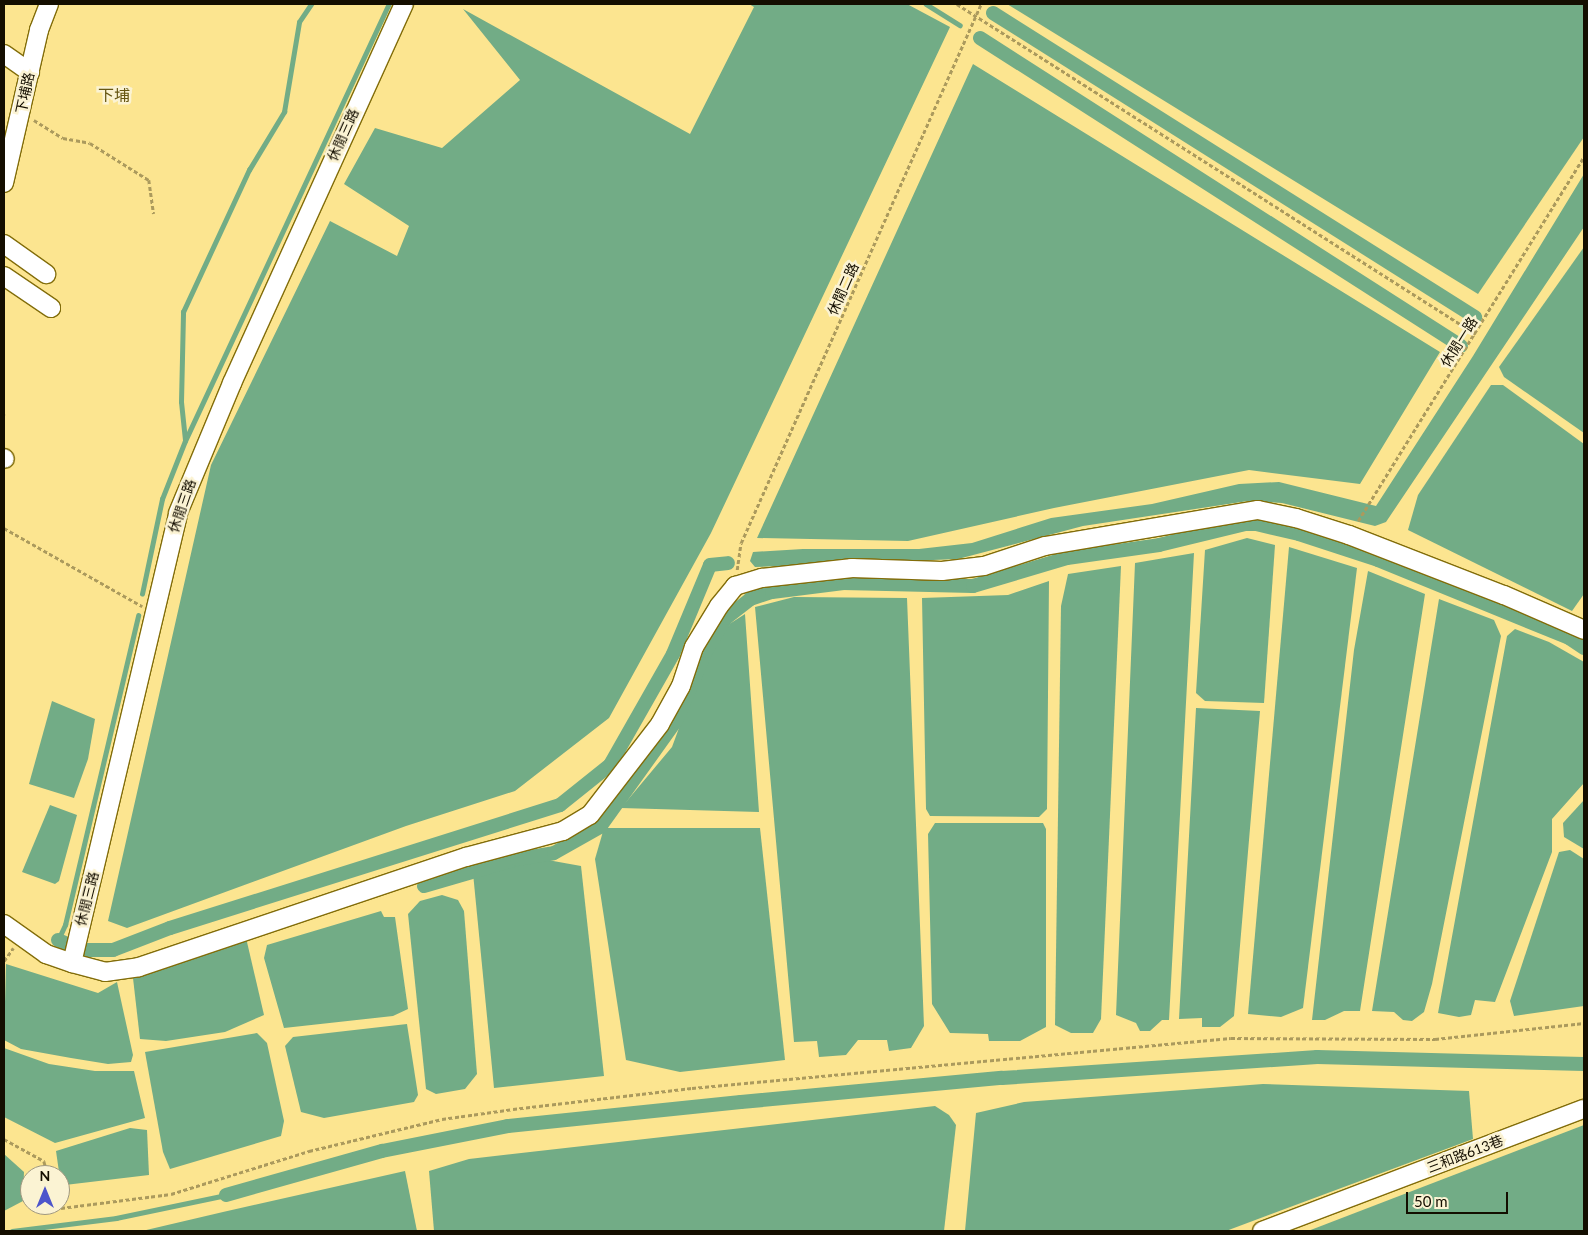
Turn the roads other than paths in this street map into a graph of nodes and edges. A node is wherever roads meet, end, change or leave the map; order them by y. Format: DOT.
graph roads {
  1 [pos="49,4"];
  2 [pos="404,4"];
  3 [pos="4,54"];
  4 [pos="30,72"];
  5 [pos="4,183"];
  6 [pos="4,244"];
  7 [pos="46,274"];
  8 [pos="4,276"];
  9 [pos="51,308"];
  10 [pos="1584,630"];
  11 [pos="4,924"];
  12 [pos="72,963"];
  13 [pos="1584,1109"];
  14 [pos="1262,1231"];
  1 -- 4 [label="lane, 下埔路"];
  2 -- 12 [label="lane, 休閒三路"];
  3 -- 4 [label="lane"];
  4 -- 5 [label="lane, 下埔路"];
  6 -- 7 [label="lane"];
  8 -- 9 [label="lane"];
  10 -- 12 [label="lane"];
  11 -- 12 [label="lane"];
  13 -- 14 [label="lane, 三和路613巷"];
}
